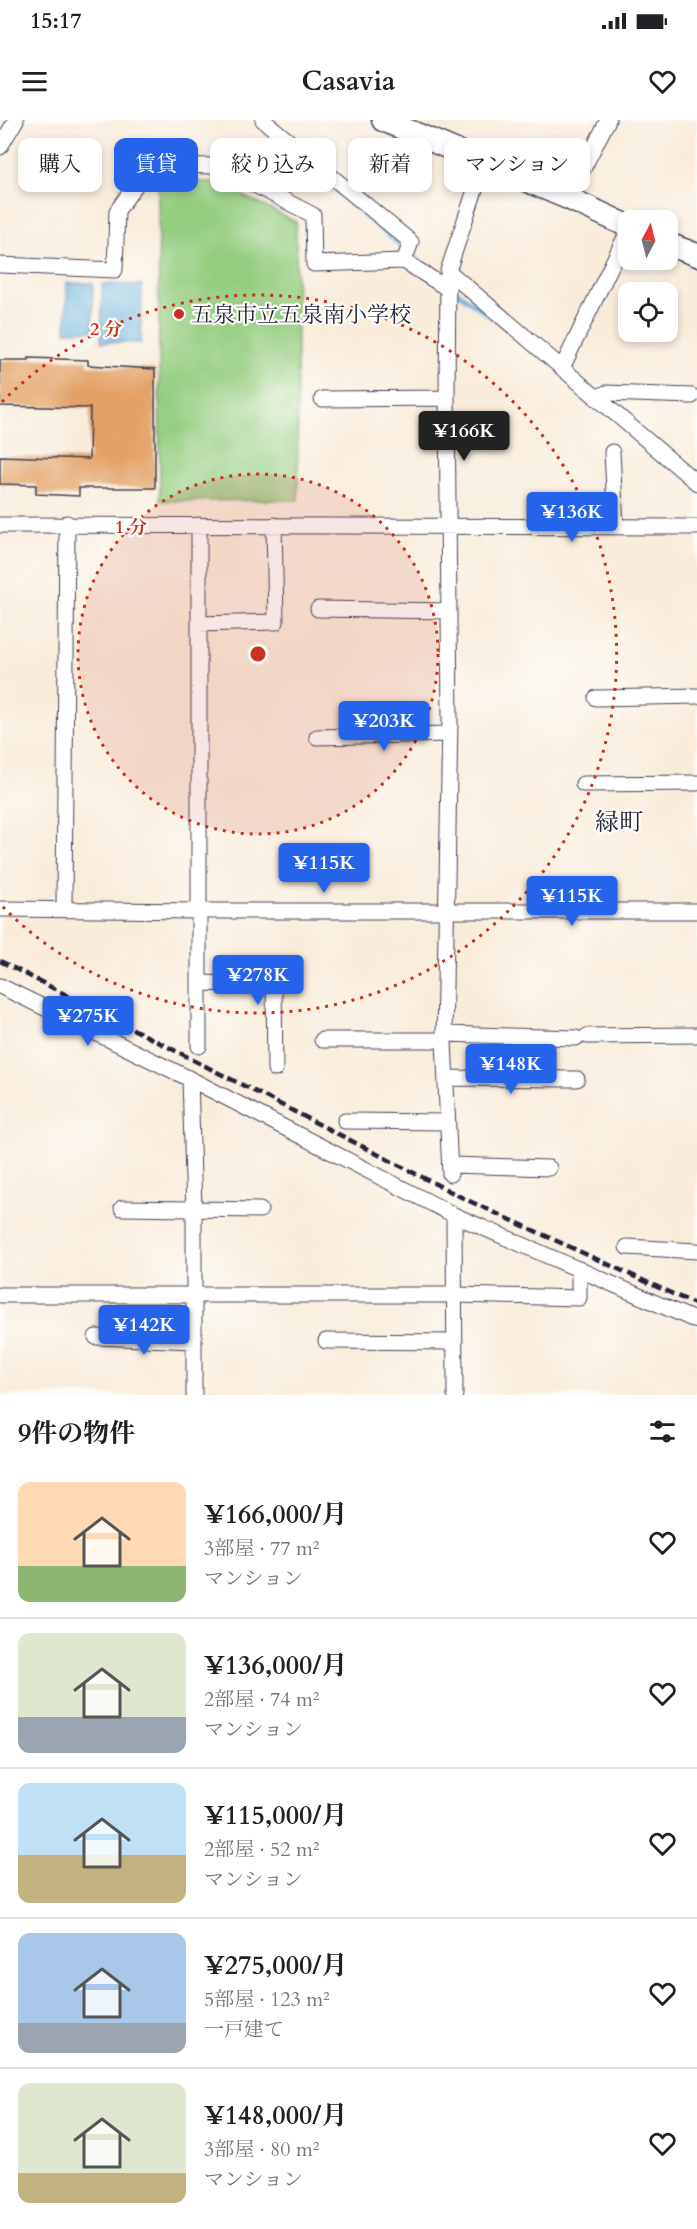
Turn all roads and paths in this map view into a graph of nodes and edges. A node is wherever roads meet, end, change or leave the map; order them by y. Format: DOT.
graph roads {
  1 [pos="263,120"];
  2 [pos="383,120"];
  3 [pos="608,120"];
  4 [pos="9,124"];
  5 [pos="444,145"];
  6 [pos="0,147"];
  7 [pos="474,192"];
  8 [pos="554,192"];
  9 [pos="568,198"];
  10 [pos="618,221"];
  11 [pos="678,248"];
  12 [pos="618,252"];
  13 [pos="697,255"];
  14 [pos="404,261"];
  15 [pos="0,264"];
  16 [pos="448,271"];
  17 [pos="448,289"];
  18 [pos="563,366"];
  19 [pos="692,396"];
  20 [pos="447,398"];
  21 [pos="596,398"];
  22 [pos="322,399"];
  23 [pos="612,452"];
  24 [pos="697,483"];
  25 [pos="67,523"];
  26 [pos="0,525"];
  27 [pos="199,525"];
  28 [pos="274,525"];
  29 [pos="448,525"];
  30 [pos="616,527"];
  31 [pos="697,527"];
  32 [pos="318,609"];
  33 [pos="448,611"];
  34 [pos="199,624"];
  35 [pos="697,696"];
  36 [pos="596,698"];
  37 [pos="449,734"];
  38 [pos="317,737"];
  39 [pos="697,783"];
  40 [pos="583,784"];
  41 [pos="0,909"];
  42 [pos="64,909"];
  43 [pos="447,910"];
  44 [pos="697,911"];
  45 [pos="200,912"];
  46 [pos="200,983"];
  47 [pos="0,986"];
  48 [pos="697,1035"];
  49 [pos="444,1037"];
  50 [pos="322,1040"];
  51 [pos="199,1046"];
  52 [pos="275,1069"];
  53 [pos="446,1077"];
  54 [pos="577,1078"];
  55 [pos="190,1080"];
  56 [pos="345,1121"];
  57 [pos="448,1122"];
  58 [pos="549,1168"];
  59 [pos="122,1208"];
  60 [pos="194,1210"];
  61 [pos="260,1210"];
  62 [pos="453,1215"];
  63 [pos="627,1247"];
  64 [pos="697,1251"];
  65 [pos="579,1269"];
  66 [pos="0,1295"];
  67 [pos="455,1295"];
  68 [pos="194,1296"];
  69 [pos="697,1321"];
  70 [pos="96,1337"];
  71 [pos="194,1341"];
  72 [pos="326,1341"];
  73 [pos="455,1342"];
  74 [pos="194,1395"];
  75 [pos="455,1395"];
  1 -- 14 [label="street"];
  2 -- 5 [label="main road"];
  3 -- 9 [label="street"];
  4 -- 6 [label="street"];
  7 -- 16 [label="street"];
  8 -- 9 [label="main road"];
  9 -- 10 [label="main road"];
  11 -- 13 [label="main road"];
  12 -- 18 [label="street"];
  14 -- 15 [label="street"];
  14 -- 17 [label="street"];
  16 -- 17 [label="street"];
  16 -- 18 [label="street"];
  17 -- 20 [label="street"];
  18 -- 21 [label="street"];
  19 -- 21 [label="street"];
  20 -- 22 [label="street"];
  20 -- 29 [label="street"];
  21 -- 24 [label="street"];
  23 -- 30 [label="street"];
  25 -- 26 [label="street"];
  25 -- 27 [label="street"];
  25 -- 42 [label="street"];
  27 -- 28 [label="street"];
  27 -- 34 [label="street"];
  28 -- 29 [label="street"];
  28 -- 34 [label="street"];
  29 -- 30 [label="street"];
  29 -- 33 [label="street"];
  30 -- 31 [label="street"];
  32 -- 33 [label="street"];
  33 -- 37 [label="street"];
  34 -- 45 [label="street"];
  35 -- 36 [label="street"];
  37 -- 38 [label="street"];
  37 -- 43 [label="street"];
  39 -- 40 [label="street"];
  41 -- 42 [label="street"];
  42 -- 45 [label="street"];
  43 -- 44 [label="street"];
  43 -- 45 [label="street"];
  43 -- 49 [label="street"];
  45 -- 46 [label="street"];
  46 -- 51 [label="street"];
  46 -- 52 [label="street"];
  47 -- 55 [label="street"];
  48 -- 49 [label="street"];
  49 -- 50 [label="street"];
  49 -- 53 [label="street"];
  53 -- 54 [label="street"];
  53 -- 57 [label="street"];
  55 -- 60 [label="street"];
  55 -- 62 [label="street"];
  56 -- 57 [label="street"];
  57 -- 58 [label="street"];
  59 -- 60 [label="street"];
  60 -- 61 [label="street"];
  60 -- 68 [label="street"];
  62 -- 65 [label="street"];
  62 -- 67 [label="street"];
  63 -- 64 [label="street"];
  65 -- 67 [label="street"];
  65 -- 69 [label="street"];
  66 -- 68 [label="street"];
  67 -- 68 [label="street"];
  67 -- 73 [label="street"];
  68 -- 71 [label="street"];
  70 -- 71 [label="street"];
  71 -- 74 [label="street"];
  72 -- 73 [label="street"];
  73 -- 75 [label="street"];
}
